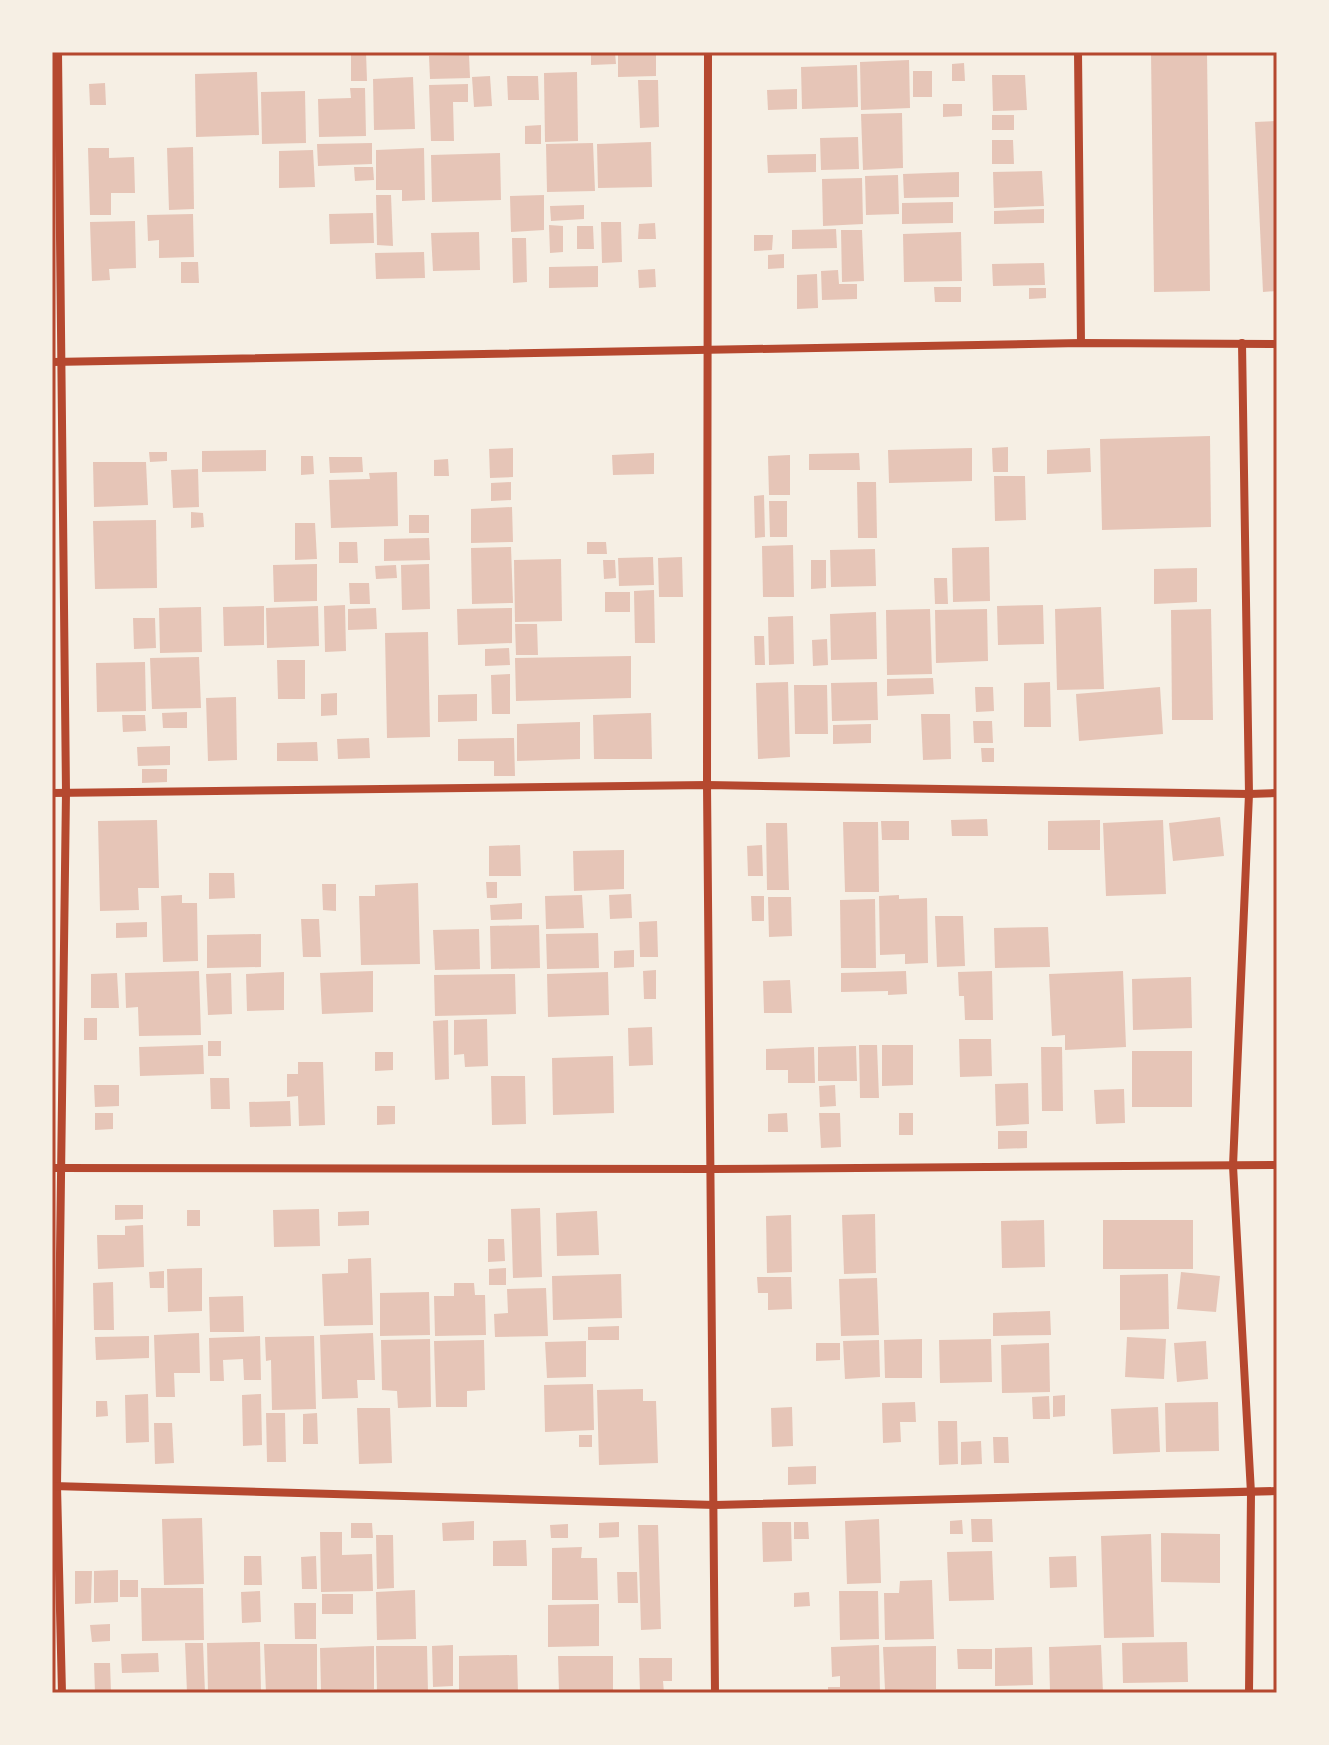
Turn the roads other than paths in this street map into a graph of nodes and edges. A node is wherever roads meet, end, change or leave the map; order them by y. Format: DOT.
graph roads {
  1 [pos="58,52"];
  2 [pos="708,52"];
  3 [pos="1078,52"];
  4 [pos="1081,343"];
  5 [pos="1242,343"];
  6 [pos="1277,344"];
  7 [pos="706,351"];
  8 [pos="57,362"];
  9 [pos="707,785"];
  10 [pos="66,792"];
  11 [pos="52,793"];
  12 [pos="1277,793"];
  13 [pos="1249,794"];
  14 [pos="1277,1165"];
  15 [pos="1233,1166"];
  16 [pos="56,1168"];
  17 [pos="712,1169"];
  18 [pos="54,1486"];
  19 [pos="1277,1491"];
  20 [pos="1251,1493"];
  21 [pos="715,1505"];
  22 [pos="62,1693"];
  23 [pos="715,1693"];
  24 [pos="1249,1693"];
  1 -- 8 [label="street"];
  2 -- 7 [label="street"];
  3 -- 4 [label="street"];
  4 -- 5 [label="street"];
  4 -- 7 [label="street"];
  5 -- 6 [label="street"];
  5 -- 13 [label="street"];
  7 -- 8 [label="street"];
  7 -- 9 [label="street"];
  8 -- 10 [label="street"];
  9 -- 10 [label="street"];
  9 -- 13 [label="street"];
  9 -- 17 [label="street"];
  10 -- 11 [label="street"];
  10 -- 16 [label="street"];
  12 -- 13 [label="street"];
  13 -- 15 [label="street"];
  14 -- 15 [label="street"];
  15 -- 17 [label="street"];
  15 -- 20 [label="street"];
  16 -- 17 [label="street"];
  16 -- 18 [label="street"];
  17 -- 21 [label="street"];
  18 -- 21 [label="street"];
  18 -- 22 [label="street"];
  19 -- 20 [label="street"];
  20 -- 21 [label="street"];
  20 -- 24 [label="street"];
  21 -- 23 [label="street"];
}
